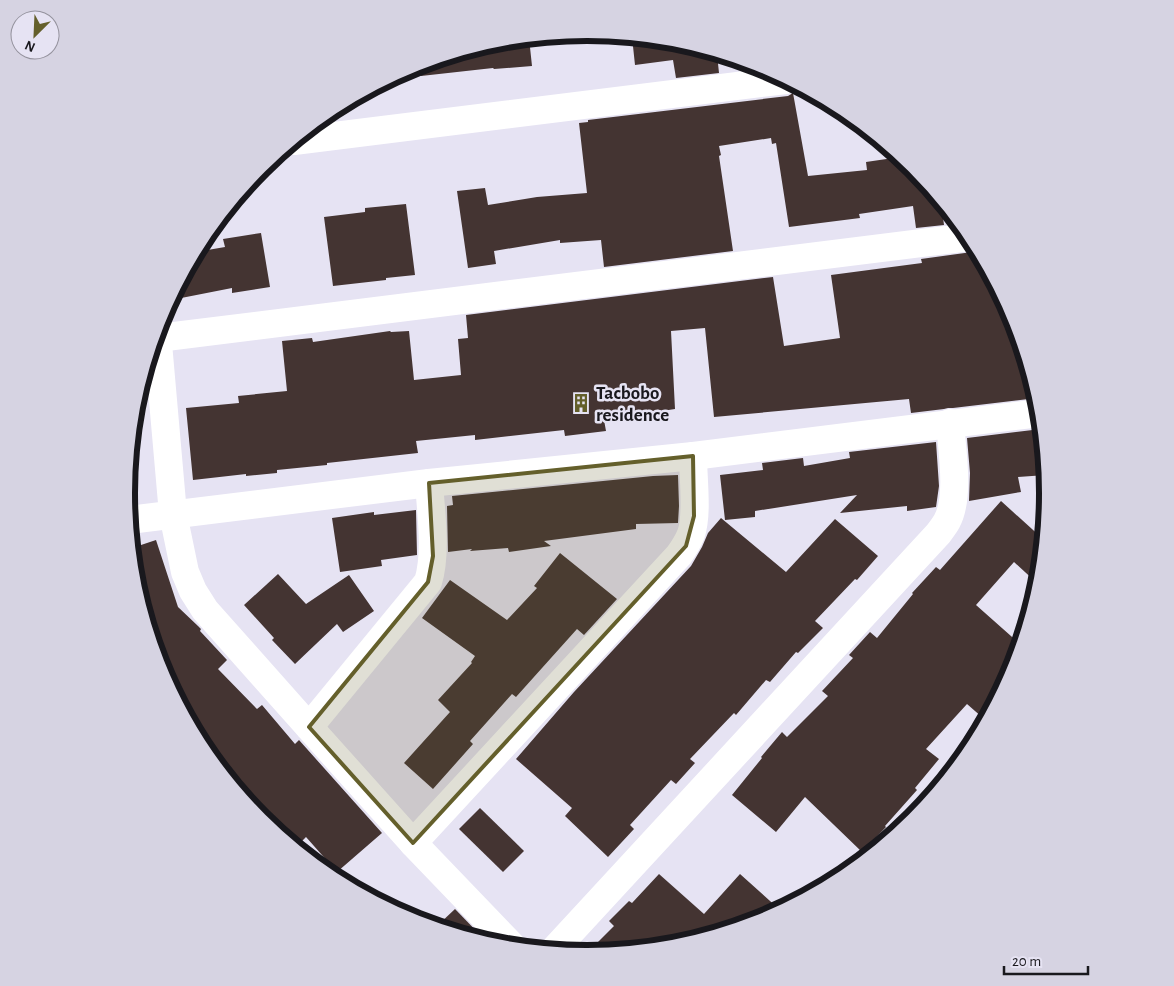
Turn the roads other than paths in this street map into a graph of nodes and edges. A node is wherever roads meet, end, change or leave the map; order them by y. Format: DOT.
graph roads {
  1 [pos="773,82"];
  2 [pos="306,139"];
  3 [pos="960,238"];
  4 [pos="164,334"];
  5 [pos="158,350"];
  6 [pos="1032,414"];
  7 [pos="950,423"];
  8 [pos="693,456"];
  9 [pos="429,483"];
  10 [pos="173,514"];
  11 [pos="136,519"];
  12 [pos="308,727"];
  13 [pos="413,843"];
  14 [pos="503,937"];
  15 [pos="559,944"];
  1 -- 2 [label="street"];
  3 -- 4 [label="street"];
  5 -- 10 [label="street"];
  6 -- 7 [label="street"];
  7 -- 8 [label="street"];
  7 -- 15 [label="street"];
  8 -- 9 [label="street"];
  8 -- 13 [label="street"];
  9 -- 10 [label="street"];
  9 -- 12 [label="street"];
  10 -- 11 [label="street"];
  10 -- 12 [label="street"];
  12 -- 13 [label="street"];
  13 -- 14 [label="street"];
}
